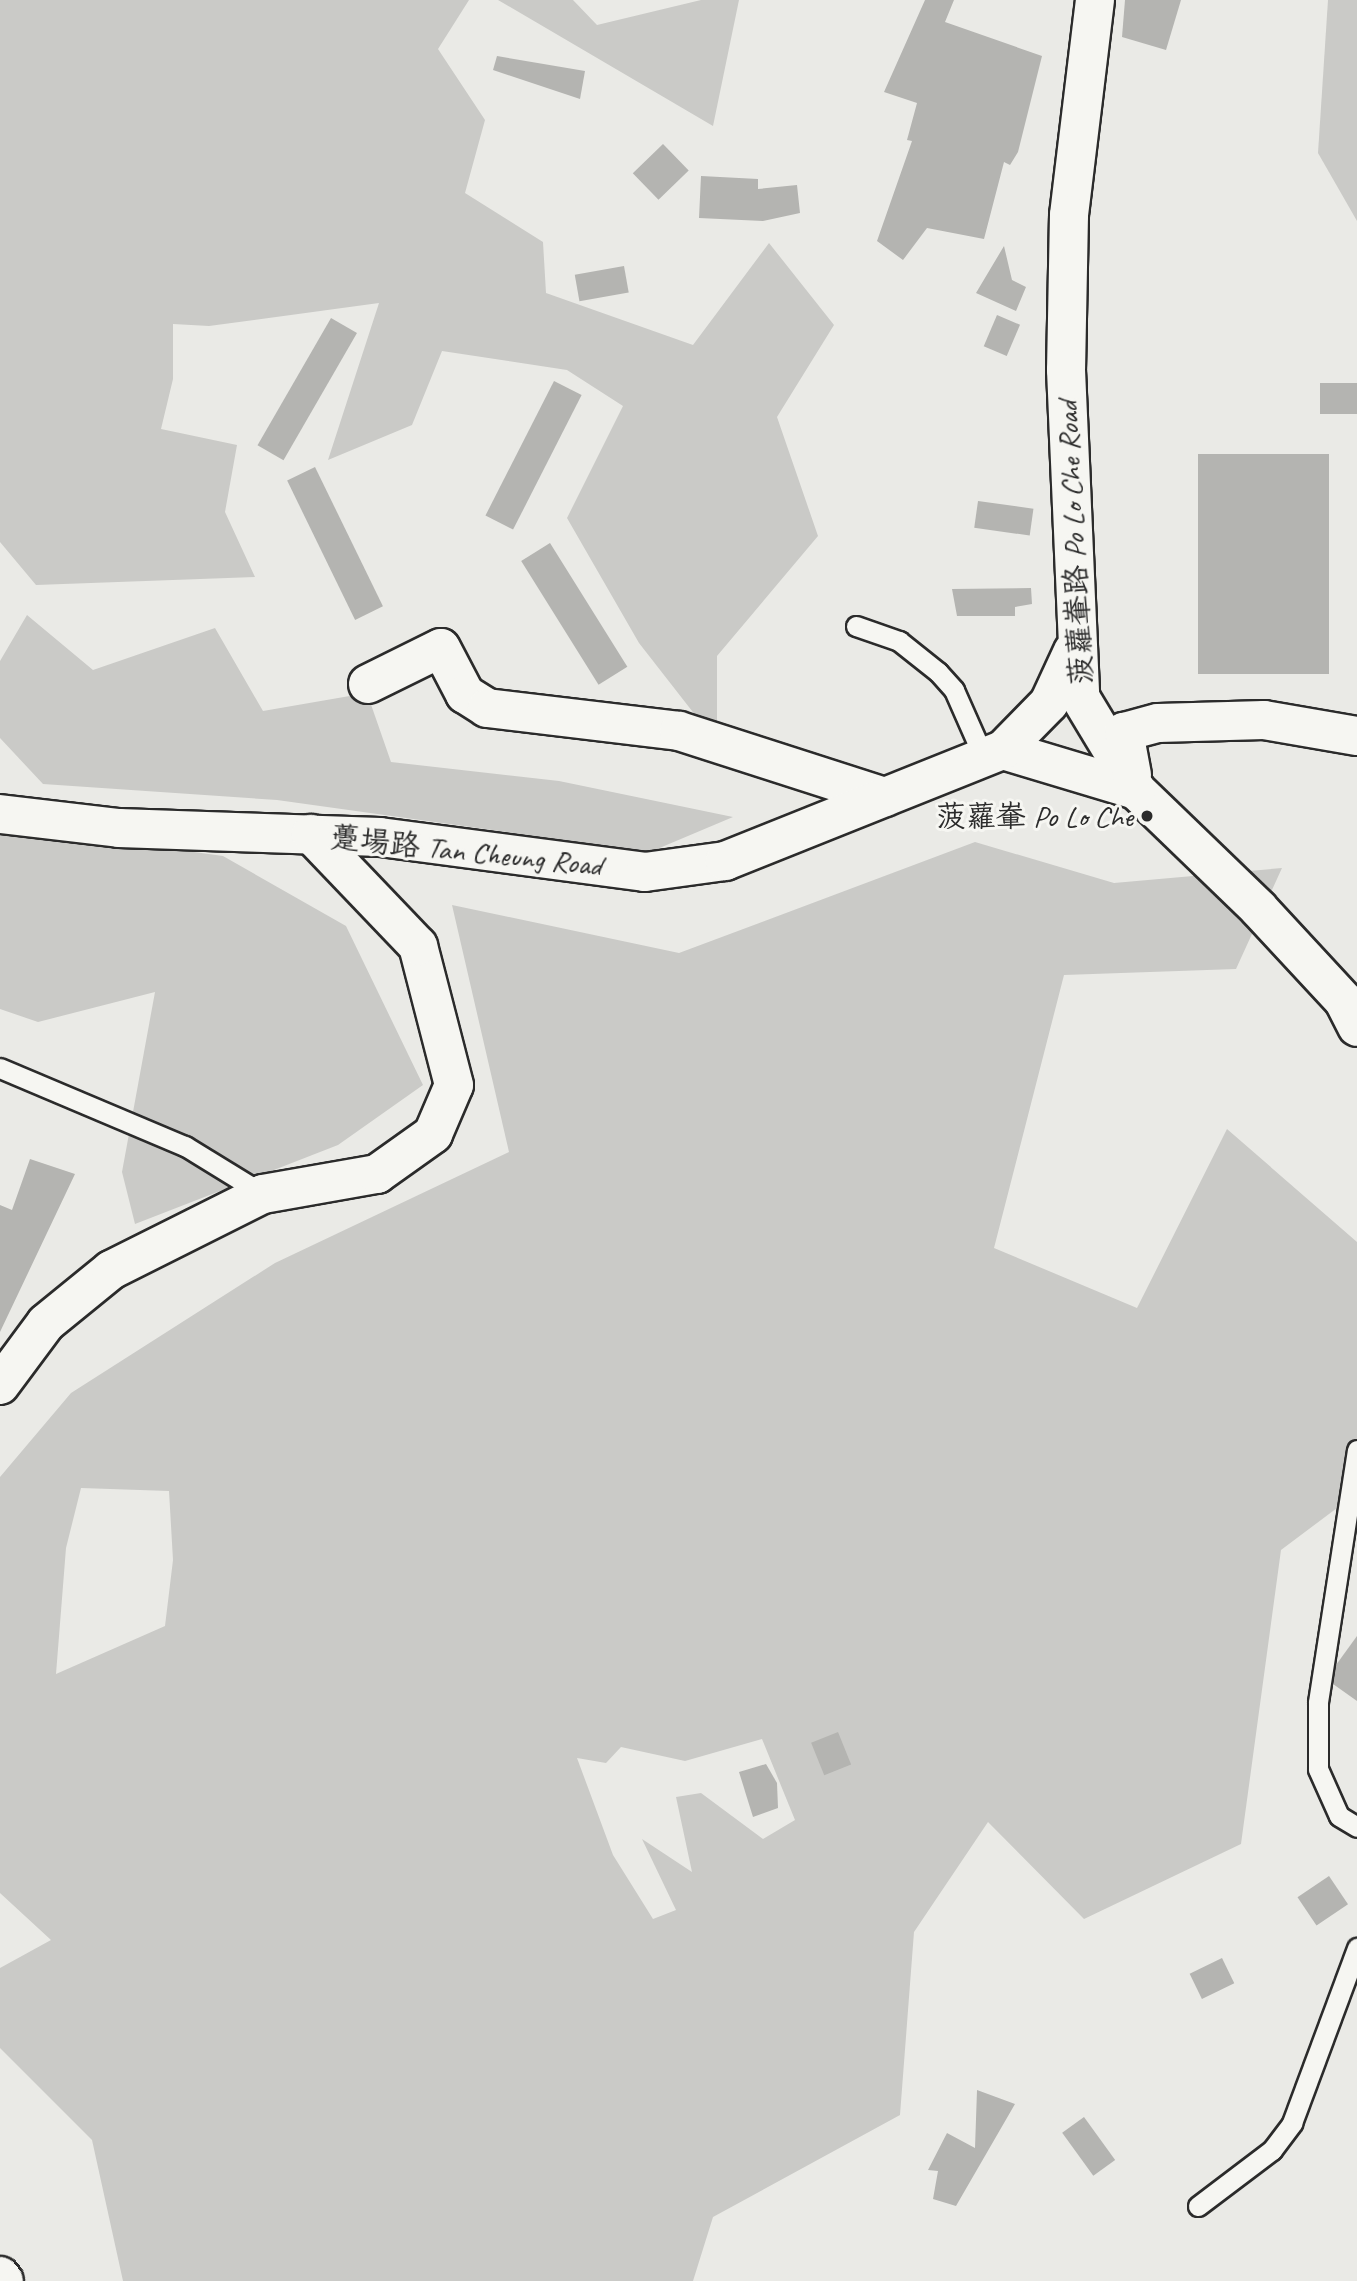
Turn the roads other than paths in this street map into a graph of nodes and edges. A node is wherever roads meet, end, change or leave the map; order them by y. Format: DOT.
graph roads {
  1 [pos="1095,0"];
  2 [pos="856,626"];
  3 [pos="1073,651"];
  4 [pos="369,684"];
  5 [pos="1357,736"];
  6 [pos="994,754"];
  7 [pos="1136,790"];
  8 [pos="885,797"];
  9 [pos="0,814"];
  10 [pos="311,834"];
  11 [pos="1357,1027"];
  12 [pos="0,1068"];
  13 [pos="263,1195"];
  14 [pos="0,1385"];
  15 [pos="1357,1450"];
  16 [pos="1357,1827"];
  17 [pos="1357,1948"];
  18 [pos="1198,2206"];
  19 [pos="0,2276"];
  20 [pos="4,2281"];
  1 -- 3 [label="street, 菠蘿輋路 Po Lo Che Road"];
  2 -- 6 [label="lane"];
  3 -- 6 [label="street, 躉場路 Tan Cheung Road"];
  3 -- 7 [label="street, 菠蘿輋路 Po Lo Che Road"];
  4 -- 8 [label="street"];
  5 -- 7 [label="street"];
  6 -- 7 [label="street"];
  6 -- 8 [label="street, 躉場路 Tan Cheung Road"];
  7 -- 11 [label="street, 菠蘿輋路 Po Lo Che Road"];
  8 -- 10 [label="street, 躉場路 Tan Cheung Road"];
  9 -- 10 [label="street"];
  10 -- 13 [label="street, 躉場路 Tan Cheung Road"];
  12 -- 13 [label="lane"];
  13 -- 14 [label="street, 躉場路 Tan Cheung Road"];
  15 -- 16 [label="lane"];
  17 -- 18 [label="lane"];
  19 -- 20 [label="street"];
}
